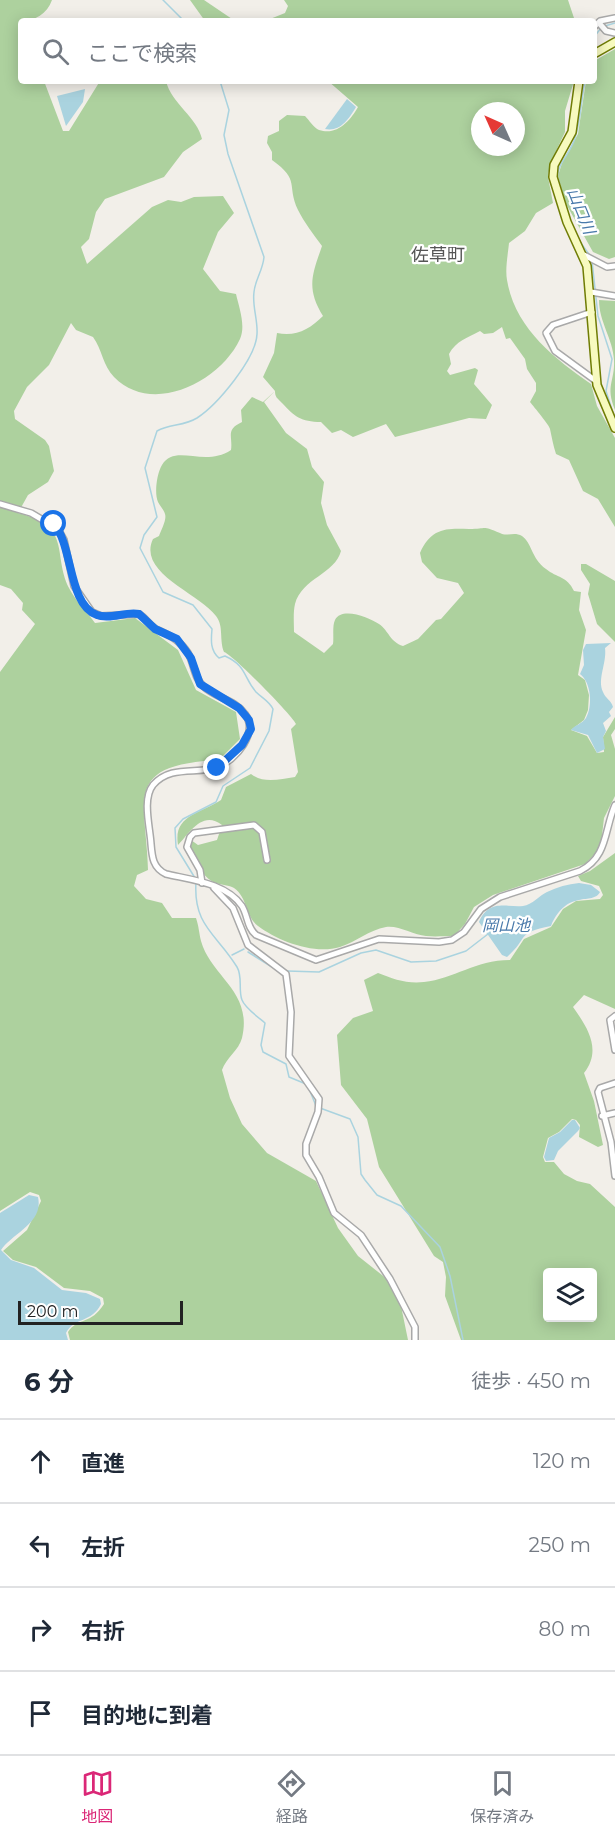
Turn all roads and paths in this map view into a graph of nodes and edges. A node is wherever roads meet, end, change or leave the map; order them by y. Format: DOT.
graph roads {
  1 [pos="615,18"];
  2 [pos="599,26"];
  3 [pos="615,33"];
  4 [pos="615,42"];
  5 [pos="597,52"];
  6 [pos="579,84"];
  7 [pos="589,257"];
  8 [pos="615,266"];
  9 [pos="595,292"];
  10 [pos="615,296"];
  11 [pos="592,312"];
  12 [pos="596,381"];
  13 [pos="615,428"];
  14 [pos="0,504"];
  15 [pos="615,805"];
  16 [pos="267,860"];
  17 [pos="198,882"];
  18 [pos="212,885"];
  19 [pos="615,1016"];
  20 [pos="615,1050"];
  21 [pos="615,1083"];
  22 [pos="615,1113"];
  23 [pos="602,1116"];
  24 [pos="613,1142"];
  25 [pos="615,1171"];
  26 [pos="615,1176"];
  27 [pos="415,1340"];
  1 -- 2 [label="street"];
  2 -- 3 [label="street"];
  4 -- 5 [label="main road"];
  6 -- 7 [label="main road"];
  7 -- 8 [label="street"];
  7 -- 9 [label="main road"];
  9 -- 10 [label="street"];
  9 -- 11 [label="main road"];
  11 -- 12 [label="main road"];
  11 -- 12 [label="street"];
  12 -- 13 [label="main road"];
  14 -- 17 [label="street"];
  15 -- 18 [label="street"];
  16 -- 17 [label="street"];
  17 -- 18 [label="street"];
  18 -- 27 [label="street"];
  19 -- 20 [label="street"];
  21 -- 23 [label="street"];
  22 -- 23 [label="street"];
  23 -- 24 [label="street"];
  24 -- 25 [label="street"];
  25 -- 26 [label="street"];
}
